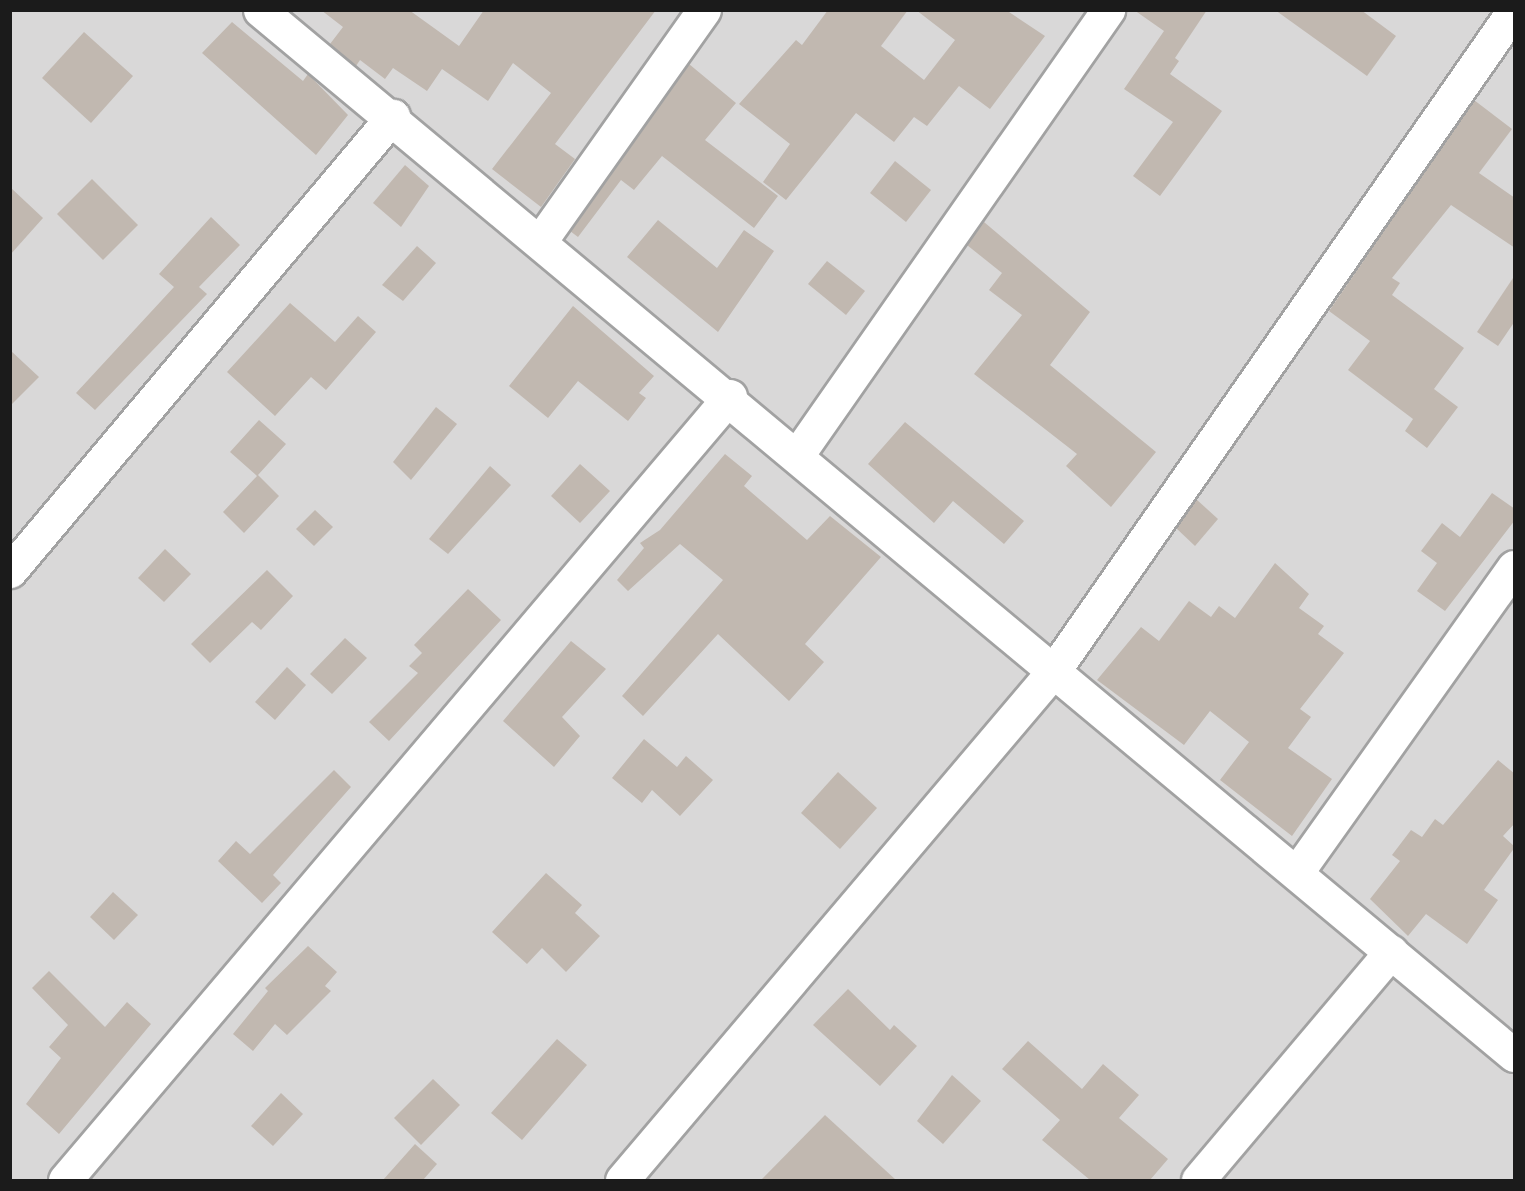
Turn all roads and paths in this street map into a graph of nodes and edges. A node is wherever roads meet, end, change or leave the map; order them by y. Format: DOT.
graph roads {
  1 [pos="704,10"];
  2 [pos="1108,10"];
  3 [pos="1514,10"];
  4 [pos="276,15"];
  5 [pos="393,116"];
  6 [pos="541,240"];
  7 [pos="730,396"];
  8 [pos="798,454"];
  9 [pos="1515,567"];
  10 [pos="10,571"];
  11 [pos="1055,669"];
  12 [pos="1297,872"];
  13 [pos="1391,952"];
  14 [pos="1515,1055"];
  15 [pos="65,1180"];
  16 [pos="622,1180"];
  17 [pos="1198,1180"];
  1 -- 6 [label="street"];
  2 -- 8 [label="street"];
  3 -- 11 [label="street"];
  4 -- 5 [label="street"];
  5 -- 6 [label="street"];
  5 -- 10 [label="street"];
  6 -- 7 [label="street"];
  7 -- 8 [label="street"];
  7 -- 15 [label="street"];
  8 -- 11 [label="street"];
  9 -- 12 [label="street"];
  11 -- 12 [label="street"];
  11 -- 16 [label="street"];
  12 -- 13 [label="street"];
  13 -- 14 [label="street"];
  13 -- 17 [label="street"];
}
